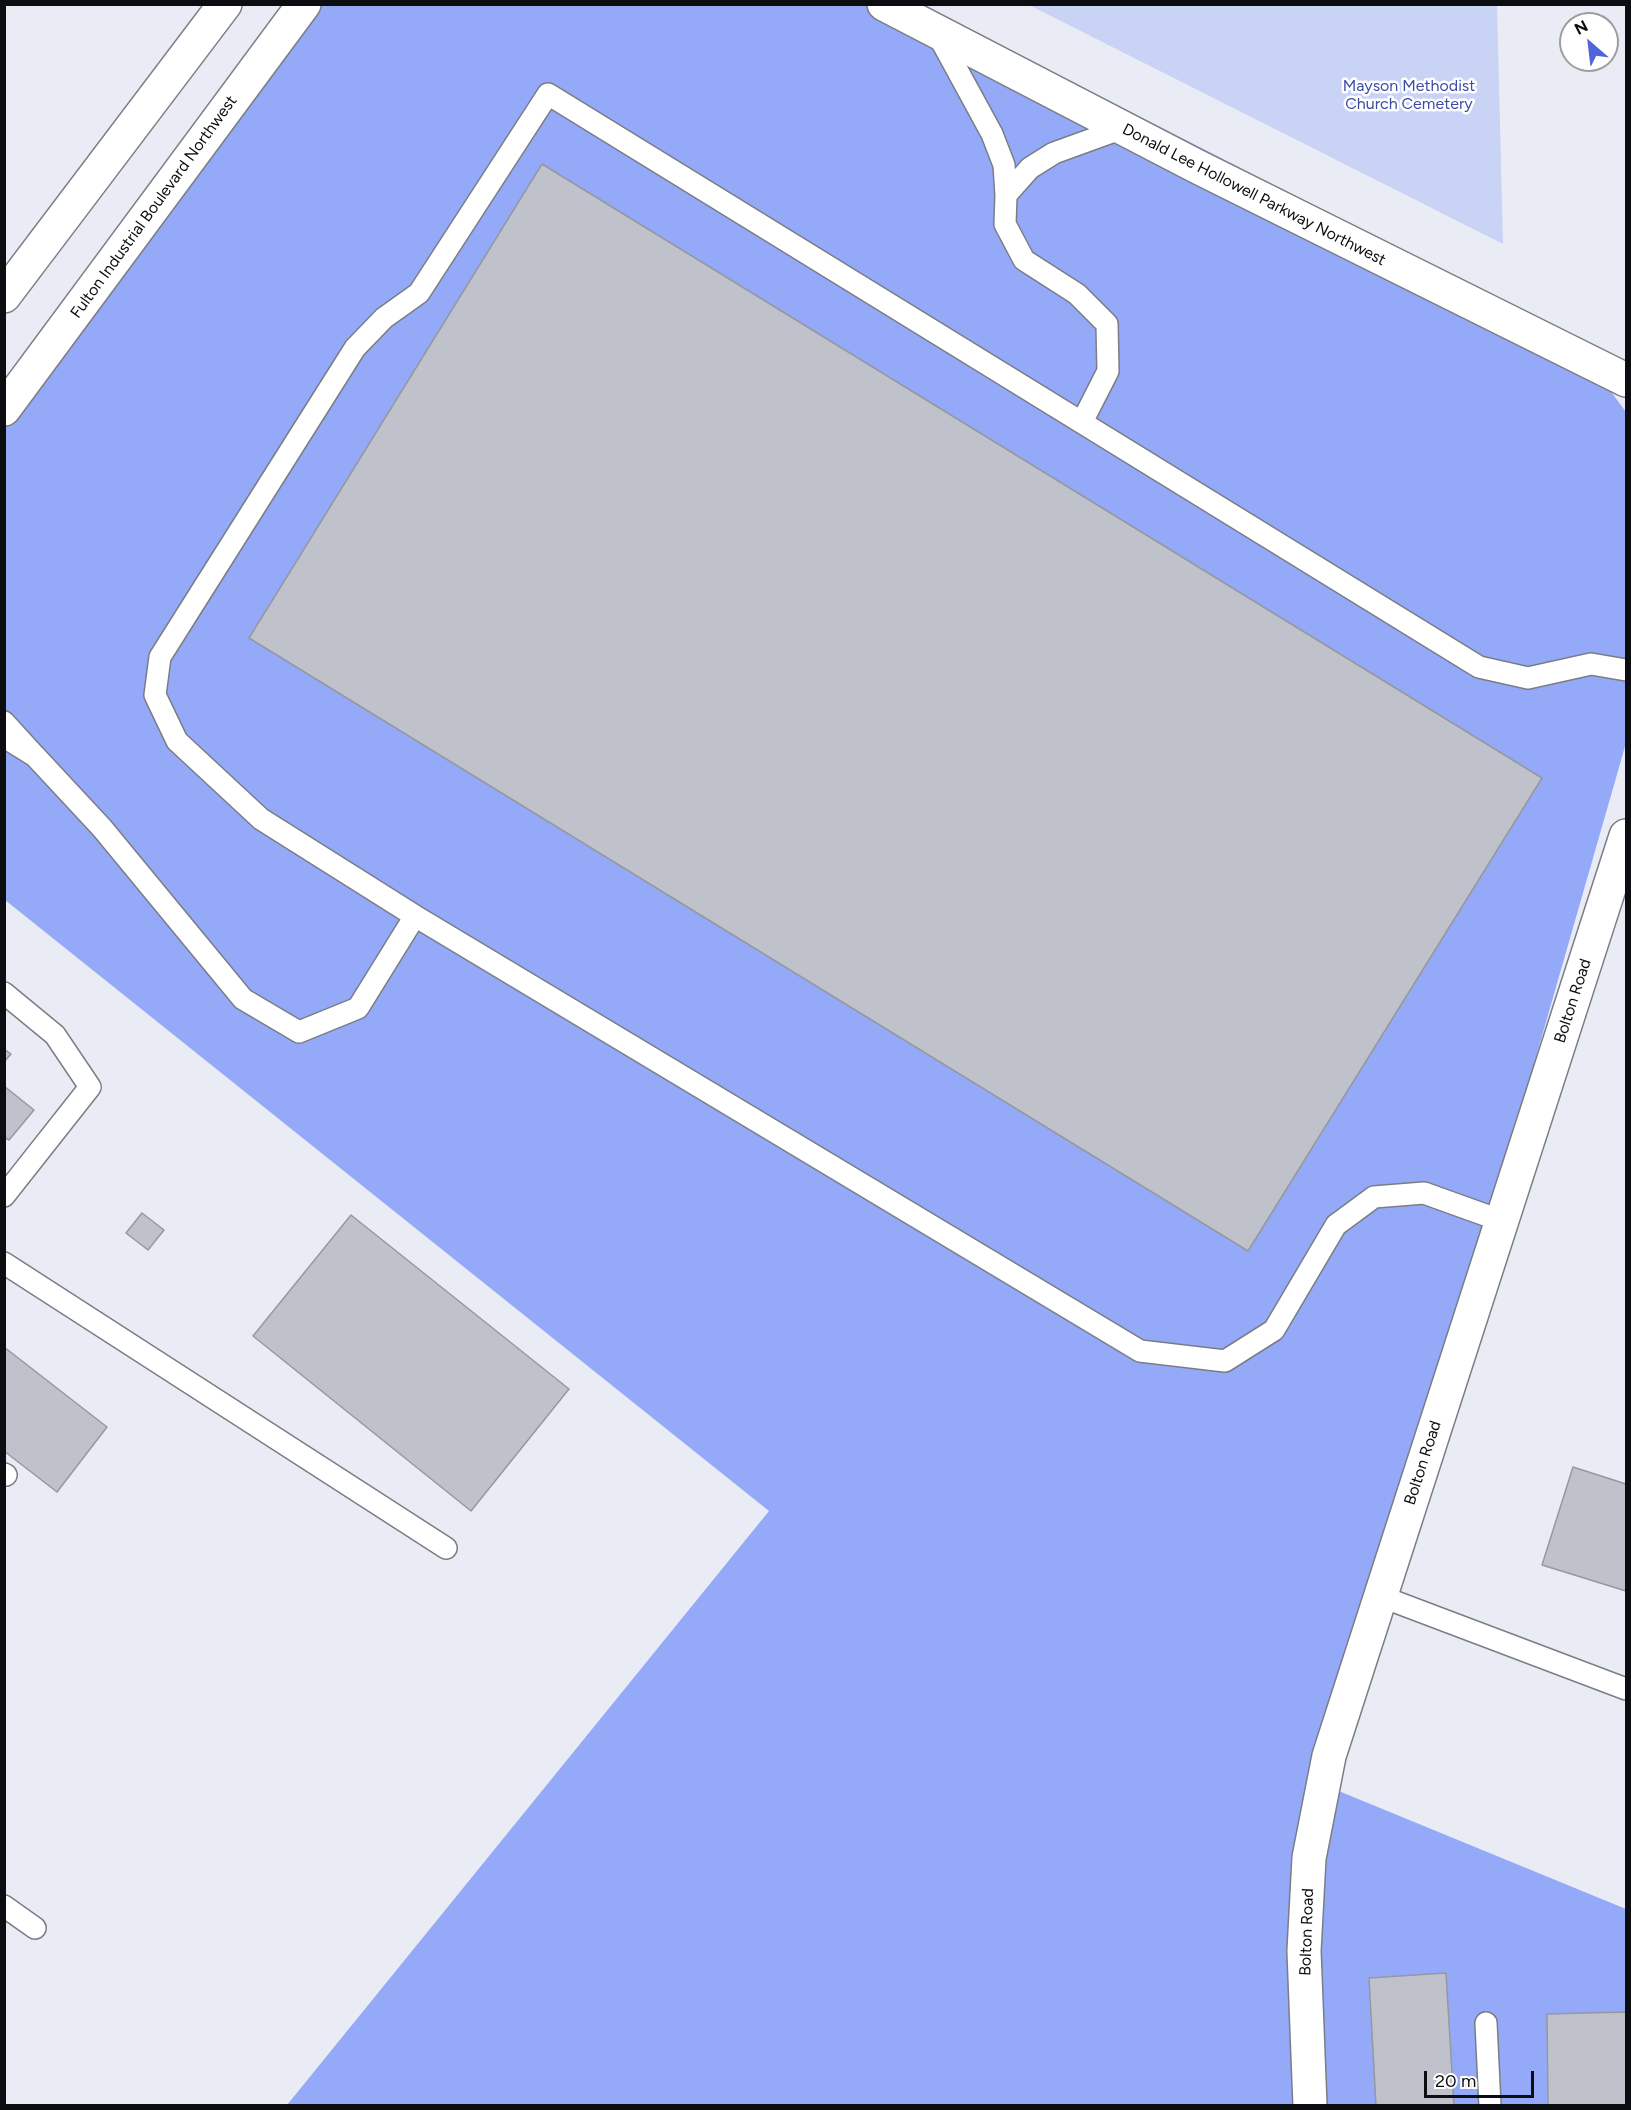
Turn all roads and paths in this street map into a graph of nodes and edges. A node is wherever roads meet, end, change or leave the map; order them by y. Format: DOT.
graph roads {
  1 [pos="225,4"];
  2 [pos="303,4"];
  3 [pos="884,4"];
  4 [pos="937,32"];
  5 [pos="1122,128"];
  6 [pos="1006,195"];
  7 [pos="4,296"];
  8 [pos="1626,380"];
  9 [pos="4,409"];
  10 [pos="1082,422"];
  11 [pos="1626,670"];
  12 [pos="4,722"];
  13 [pos="4,736"];
  14 [pos="35,756"];
  15 [pos="1626,836"];
  16 [pos="415,916"];
  17 [pos="4,993"];
  18 [pos="4,1196"];
  19 [pos="1502,1221"];
  20 [pos="4,1263"];
  21 [pos="446,1548"];
  22 [pos="1380,1596"];
  23 [pos="1626,1689"];
  24 [pos="4,1906"];
  25 [pos="35,1928"];
  26 [pos="1486,2023"];
  27 [pos="1310,2106"];
  28 [pos="1490,2106"];
  1 -- 7 [label="main road"];
  2 -- 9 [label="main road, Fulton Industrial Boulevard Northwest"];
  3 -- 4 [label="main road, Donald Lee Hollowell Parkway Northwest"];
  4 -- 5 [label="main road, Donald Lee Hollowell Parkway Northwest"];
  4 -- 6 [label="lane"];
  5 -- 6 [label="lane"];
  5 -- 8 [label="main road, Donald Lee Hollowell Parkway Northwest"];
  6 -- 10 [label="lane"];
  10 -- 11 [label="lane"];
  10 -- 16 [label="lane"];
  12 -- 14 [label="lane"];
  13 -- 14 [label="lane"];
  14 -- 16 [label="lane"];
  15 -- 19 [label="main road, Bolton Road"];
  16 -- 19 [label="lane"];
  17 -- 18 [label="lane"];
  19 -- 22 [label="main road, Bolton Road"];
  20 -- 21 [label="lane"];
  22 -- 23 [label="lane"];
  22 -- 27 [label="main road, Bolton Road"];
  24 -- 25 [label="lane"];
  26 -- 28 [label="lane"];
}
